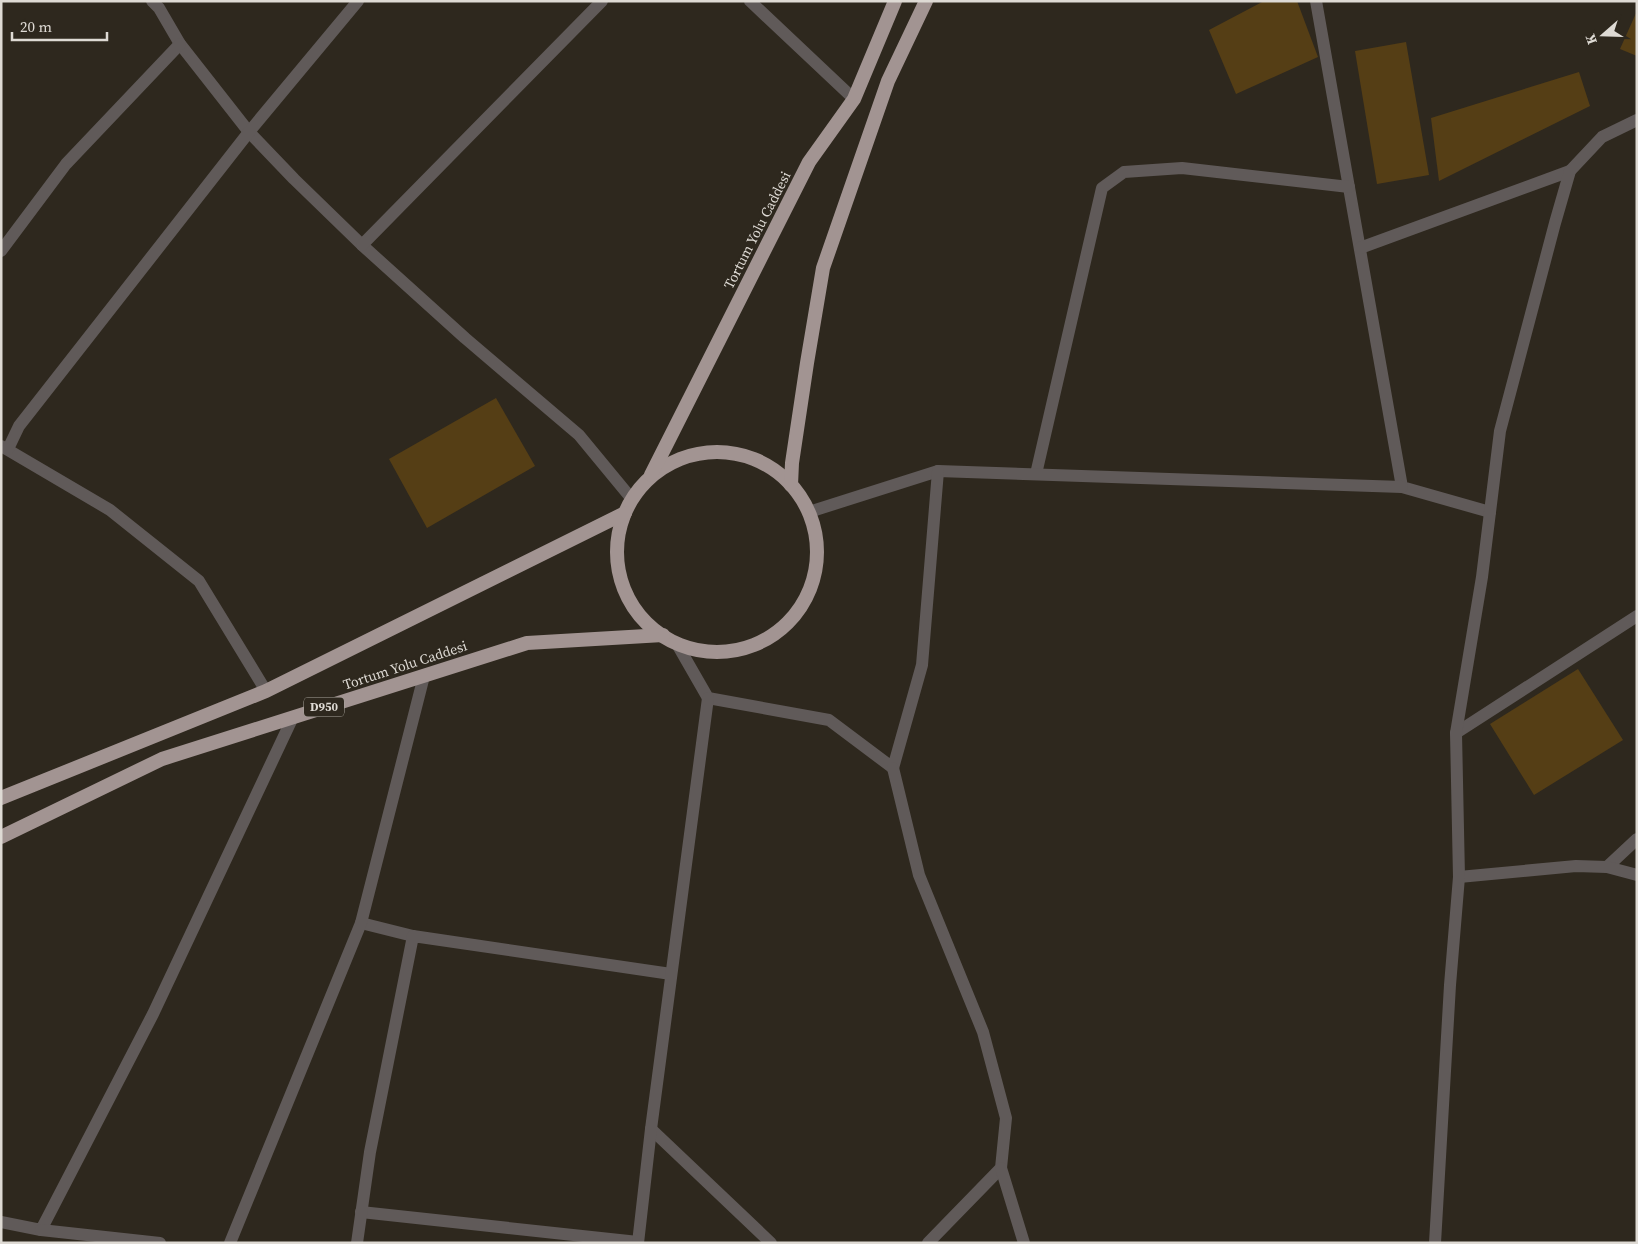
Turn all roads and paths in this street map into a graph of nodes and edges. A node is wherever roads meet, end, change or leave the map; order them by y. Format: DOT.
graph roads {
  1 [pos="358,1"];
  2 [pos="602,1"];
  3 [pos="750,1"];
  4 [pos="895,1"];
  5 [pos="926,1"];
  6 [pos="1316,1"];
  7 [pos="158,4"];
  8 [pos="180,44"];
  9 [pos="854,99"];
  10 [pos="1637,120"];
  11 [pos="249,132"];
  12 [pos="1570,171"];
  13 [pos="1349,188"];
  14 [pos="362,245"];
  15 [pos="1360,248"];
  16 [pos="1,251"];
  17 [pos="5,447"];
  18 [pos="938,471"];
  19 [pos="1036,474"];
  20 [pos="650,476"];
  21 [pos="791,485"];
  22 [pos="1402,487"];
  23 [pos="631,498"];
  24 [pos="626,512"];
  25 [pos="808,512"];
  26 [pos="1490,512"];
  27 [pos="1636,616"];
  28 [pos="663,635"];
  29 [pos="677,644"];
  30 [pos="424,676"];
  31 [pos="266,691"];
  32 [pos="708,698"];
  33 [pos="293,717"];
  34 [pos="1456,733"];
  35 [pos="893,768"];
  36 [pos="1,798"];
  37 [pos="1,836"];
  38 [pos="1637,839"];
  39 [pos="1607,867"];
  40 [pos="1637,874"];
  41 [pos="1459,877"];
  42 [pos="360,923"];
  43 [pos="413,936"];
  44 [pos="671,974"];
  45 [pos="650,1129"];
  46 [pos="1001,1168"];
  47 [pos="361,1212"];
  48 [pos="1,1222"];
  49 [pos="41,1230"];
  50 [pos="638,1242"];
  51 [pos="160,1243"];
  52 [pos="230,1243"];
  53 [pos="357,1243"];
  54 [pos="771,1243"];
  55 [pos="928,1243"];
  56 [pos="1024,1243"];
  57 [pos="1435,1243"];
  1 -- 11 [label="street"];
  2 -- 14 [label="street"];
  3 -- 9 [label="street"];
  4 -- 9 [label="highway, Tortum Yolu Caddesi"];
  5 -- 21 [label="highway"];
  6 -- 13 [label="street"];
  7 -- 8 [label="street"];
  8 -- 11 [label="street"];
  8 -- 16 [label="street"];
  9 -- 20 [label="highway, Tortum Yolu Caddesi"];
  10 -- 12 [label="street"];
  11 -- 14 [label="street"];
  11 -- 17 [label="street"];
  12 -- 15 [label="street"];
  12 -- 26 [label="street"];
  13 -- 15 [label="street"];
  13 -- 19 [label="street"];
  14 -- 23 [label="street"];
  15 -- 22 [label="street"];
  17 -- 31 [label="street"];
  18 -- 19 [label="street"];
  18 -- 25 [label="street"];
  18 -- 35 [label="street"];
  19 -- 22 [label="street"];
  20 -- 21 [label="highway, Tortum Yolu Caddesi"];
  20 -- 23 [label="highway, Tortum Yolu Caddesi"];
  21 -- 25 [label="highway, Tortum Yolu Caddesi"];
  22 -- 26 [label="street"];
  23 -- 24 [label="highway, Tortum Yolu Caddesi"];
  24 -- 28 [label="highway, Tortum Yolu Caddesi"];
  24 -- 31 [label="highway"];
  25 -- 29 [label="highway, Tortum Yolu Caddesi"];
  26 -- 34 [label="street"];
  27 -- 34 [label="street"];
  28 -- 29 [label="highway, Tortum Yolu Caddesi"];
  28 -- 30 [label="highway, Tortum Yolu Caddesi / D950"];
  29 -- 32 [label="street"];
  30 -- 33 [label="highway, Tortum Yolu Caddesi / D950"];
  30 -- 42 [label="street"];
  31 -- 36 [label="highway"];
  32 -- 35 [label="street"];
  32 -- 44 [label="street"];
  33 -- 37 [label="highway, Tortum Yolu Caddesi / D950"];
  33 -- 49 [label="street"];
  34 -- 41 [label="street"];
  35 -- 46 [label="street"];
  38 -- 39 [label="street"];
  39 -- 40 [label="street"];
  39 -- 41 [label="street"];
  41 -- 57 [label="street"];
  42 -- 43 [label="street"];
  42 -- 52 [label="street"];
  43 -- 44 [label="street"];
  43 -- 47 [label="street"];
  44 -- 45 [label="street"];
  45 -- 50 [label="street"];
  45 -- 54 [label="street"];
  46 -- 55 [label="street"];
  46 -- 56 [label="street"];
  47 -- 50 [label="street"];
  47 -- 53 [label="street"];
  48 -- 49 [label="street"];
  49 -- 51 [label="street"];
}
